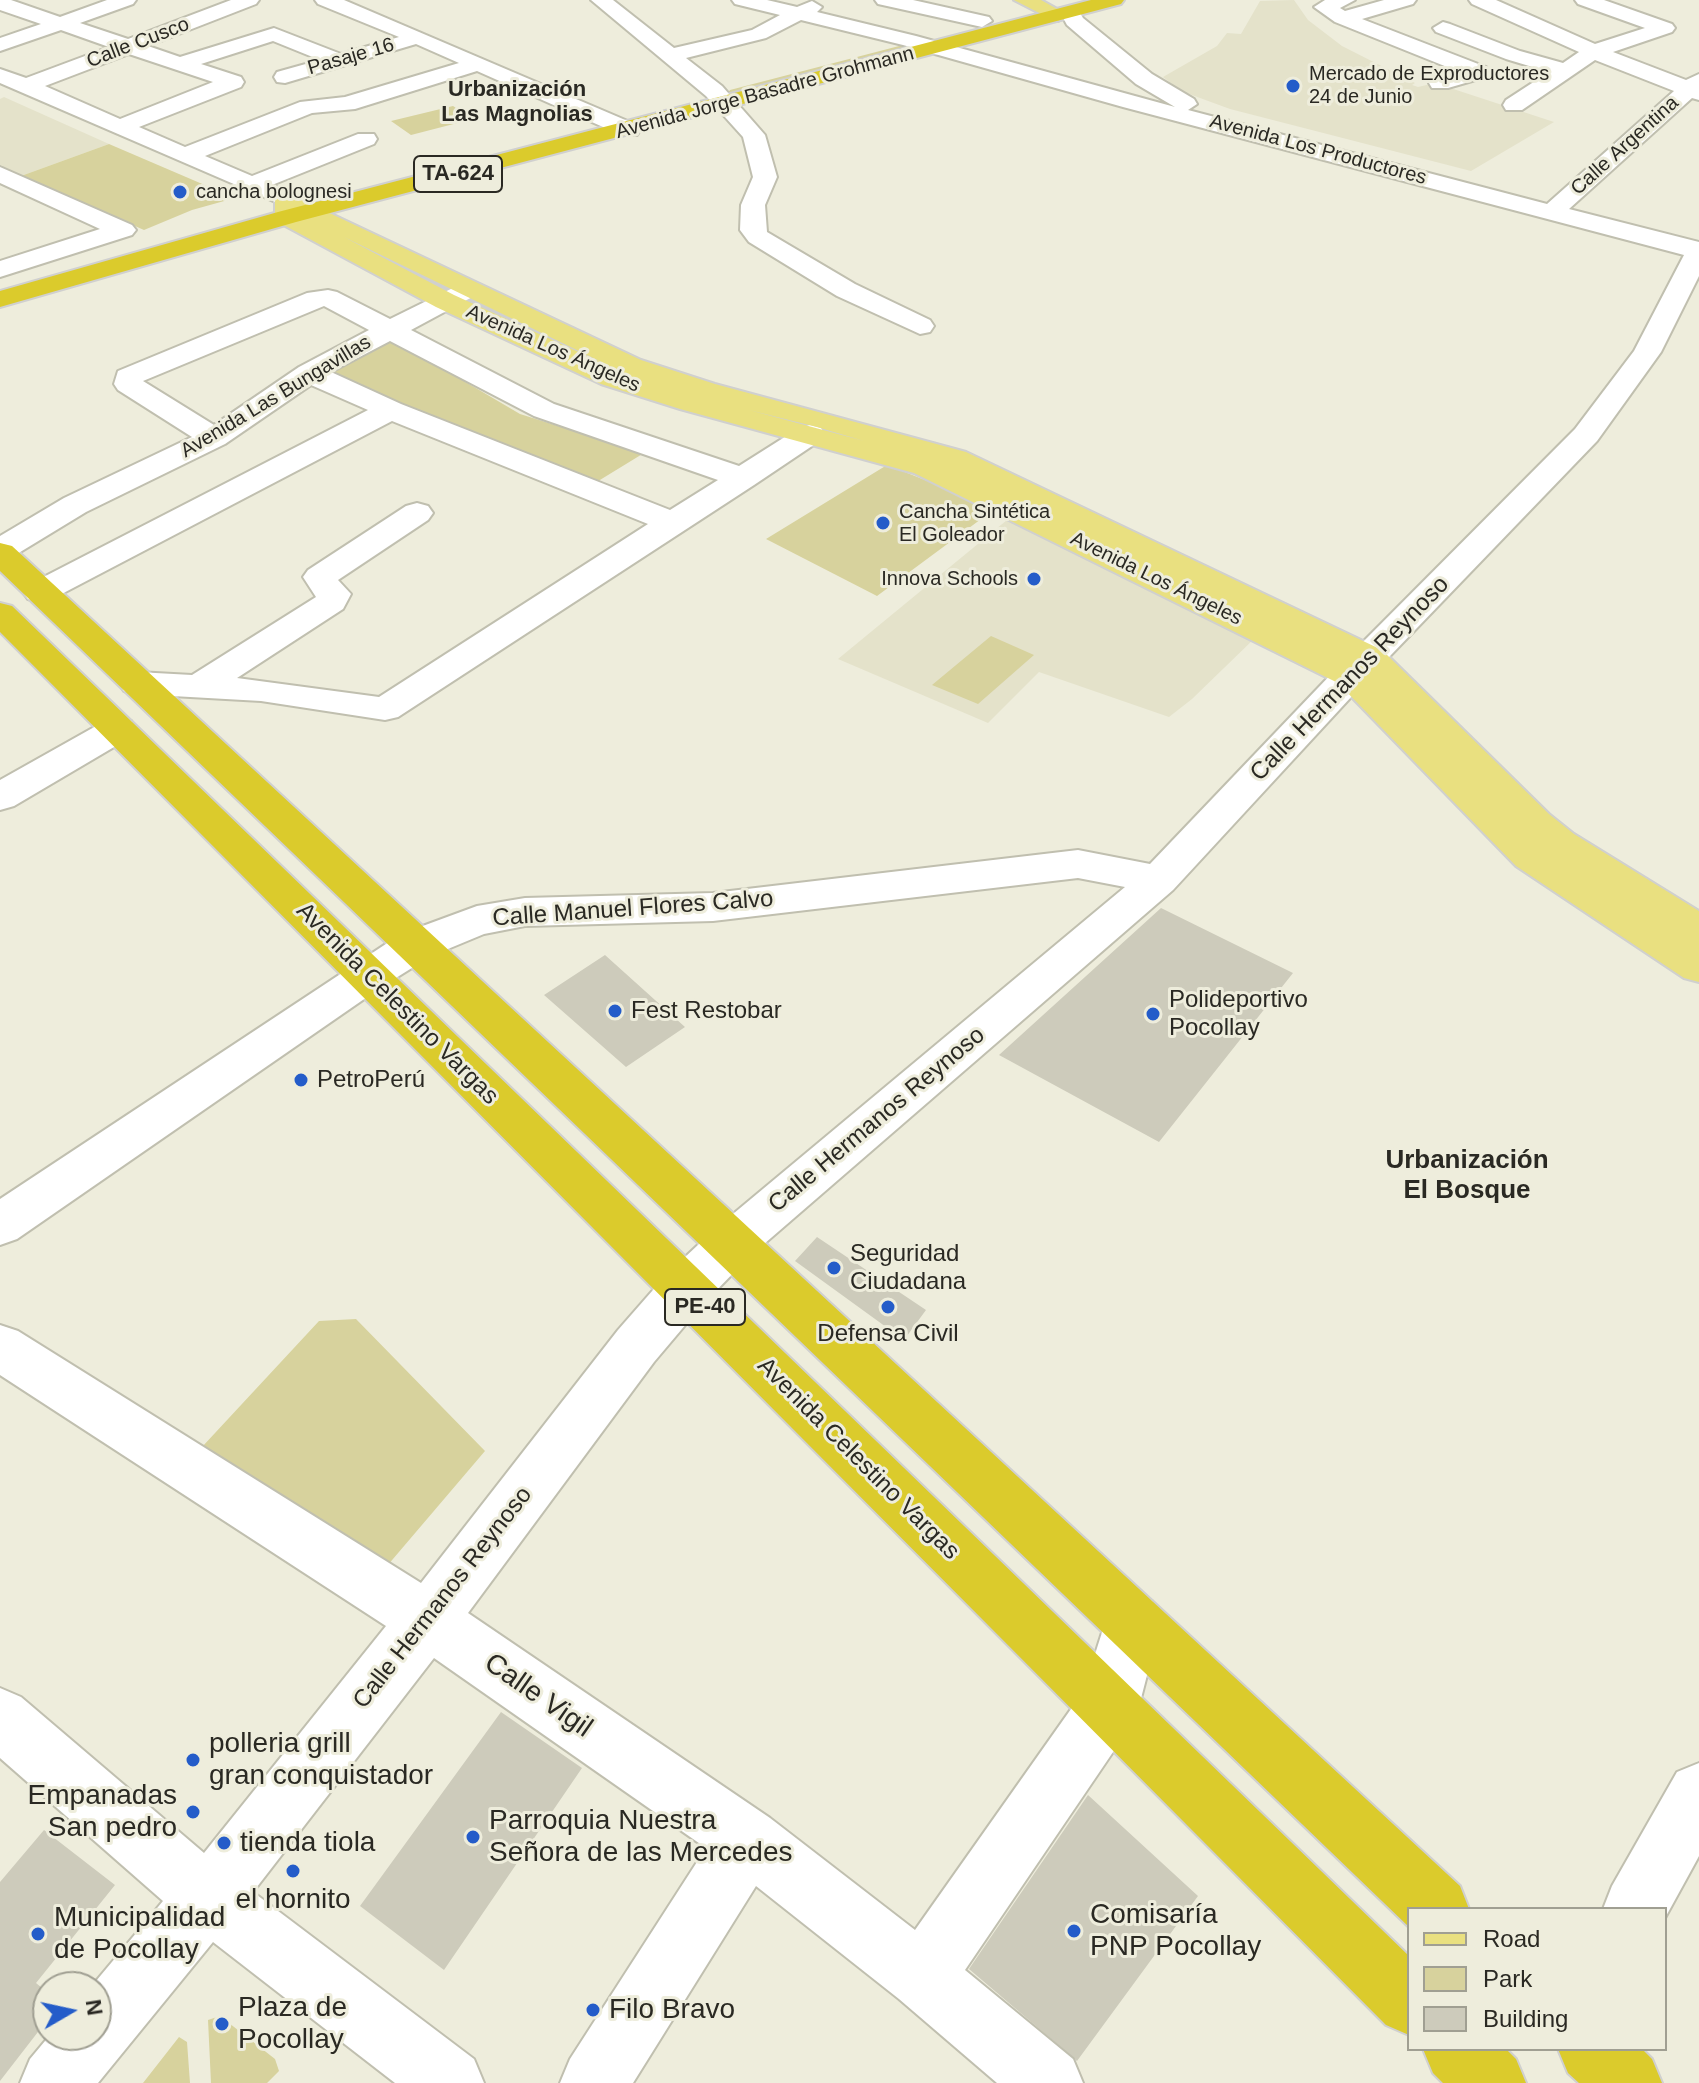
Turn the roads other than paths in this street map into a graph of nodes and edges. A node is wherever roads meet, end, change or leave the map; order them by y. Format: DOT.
graph roads {
  1 [pos="126,0"];
  2 [pos="249,0"];
  3 [pos="325,0"];
  4 [pos="601,0"];
  5 [pos="742,0"];
  6 [pos="824,0"];
  7 [pos="885,0"];
  8 [pos="1114,0"];
  9 [pos="1479,0"];
  10 [pos="1585,0"];
  11 [pos="0,1"];
  12 [pos="1378,3"];
  13 [pos="390,4"];
  14 [pos="1062,5"];
  15 [pos="1332,6"];
  16 [pos="1023,7"];
  17 [pos="1500,9"];
  18 [pos="983,10"];
  19 [pos="1528,10"];
  20 [pos="1617,11"];
  21 [pos="362,13"];
  22 [pos="802,13"];
  23 [pos="1421,15"];
  24 [pos="61,23"];
  25 [pos="1550,30"];
  26 [pos="1464,36"];
  27 [pos="416,38"];
  28 [pos="1391,38"];
  29 [pos="1367,39"];
  30 [pos="909,40"];
  31 [pos="0,45"];
  32 [pos="130,47"];
  33 [pos="1492,47"];
  34 [pos="1591,47"];
  35 [pos="937,48"];
  36 [pos="1421,49"];
  37 [pos="673,55"];
  38 [pos="1521,58"];
  39 [pos="339,60"];
  40 [pos="180,64"];
  41 [pos="475,65"];
  42 [pos="1566,70"];
  43 [pos="1414,72"];
  44 [pos="1478,72"];
  45 [pos="0,75"];
  46 [pos="285,77"];
  47 [pos="1440,83"];
  48 [pos="26,86"];
  49 [pos="1697,86"];
  50 [pos="1157,89"];
  51 [pos="1470,93"];
  52 [pos="720,98"];
  53 [pos="1131,102"];
  54 [pos="1514,105"];
  55 [pos="602,120"];
  56 [pos="120,127"];
  57 [pos="629,130"];
  58 [pos="366,139"];
  59 [pos="186,155"];
  60 [pos="0,174"];
  61 [pos="252,184"];
  62 [pos="1555,208"];
  63 [pos="296,210"];
  64 [pos="1699,239"];
  65 [pos="141,241"];
  66 [pos="1699,250"];
  67 [pos="1,270"];
  68 [pos="456,295"];
  69 [pos="0,299"];
  70 [pos="920,326"];
  71 [pos="388,330"];
  72 [pos="309,373"];
  73 [pos="391,410"];
  74 [pos="810,434"];
  75 [pos="214,438"];
  76 [pos="893,448"];
  77 [pos="743,478"];
  78 [pos="417,513"];
  79 [pos="671,522"];
  80 [pos="0,552"];
  81 [pos="20,602"];
  82 [pos="1361,666"];
  83 [pos="123,669"];
  84 [pos="65,677"];
  85 [pos="200,686"];
  86 [pos="118,729"];
  87 [pos="0,797"];
  88 [pos="1159,880"];
  89 [pos="1616,896"];
  90 [pos="1699,931"];
  91 [pos="416,945"];
  92 [pos="1699,967"];
  93 [pos="368,975"];
  94 [pos="0,1225"];
  95 [pos="732,1243"];
  96 [pos="685,1289"];
  97 [pos="0,1347"];
  98 [pos="428,1620"];
  99 [pos="1132,1621"];
  100 [pos="1109,1706"];
  101 [pos="0,1718"];
  102 [pos="1699,1794"];
  103 [pos="748,1840"];
  104 [pos="208,1898"];
  105 [pos="1435,1907"];
  106 [pos="1636,1907"];
  107 [pos="922,1976"];
  108 [pos="1407,2000"];
  109 [pos="112,2014"];
  110 [pos="81,2051"];
  111 [pos="1459,2051"];
  112 [pos="1594,2051"];
  113 [pos="54,2083"];
  114 [pos="450,2083"];
  115 [pos="594,2083"];
  116 [pos="1049,2083"];
  117 [pos="1492,2083"];
  118 [pos="1628,2083"];
  1 -- 24 [label="street"];
  2 -- 32 [label="street, Calle Cusco"];
  3 -- 21 [label="street"];
  4 -- 37 [label="street"];
  5 -- 22 [label="street, Avenida Los Productores"];
  6 -- 22 [label="street"];
  7 -- 18 [label="street"];
  8 -- 14 [label="highway, Avenida Jorge Basadre Grohmann / TA-624"];
  9 -- 17 [label="street"];
  10 -- 20 [label="street"];
  11 -- 24 [label="street"];
  12 -- 15 [label="street"];
  12 -- 23 [label="street"];
  13 -- 21 [label="street"];
  14 -- 16 [label="main road"];
  14 -- 35 [label="highway, Avenida Jorge Basadre Grohmann / TA-624"];
  14 -- 50 [label="street, Avenida Los Productores"];
  15 -- 29 [label="street"];
  16 -- 18 [label="highway, Avenida Jorge Basadre Grohmann / TA-624"];
  17 -- 19 [label="street"];
  17 -- 23 [label="street"];
  18 -- 30 [label="highway, Avenida Jorge Basadre Grohmann / TA-624"];
  19 -- 25 [label="street"];
  19 -- 26 [label="street"];
  20 -- 25 [label="street"];
  20 -- 34 [label="street"];
  21 -- 27 [label="street"];
  22 -- 30 [label="street, Avenida Los Productores"];
  22 -- 37 [label="street"];
  23 -- 26 [label="street"];
  23 -- 28 [label="street"];
  23 -- 29 [label="street"];
  24 -- 31 [label="street"];
  24 -- 32 [label="street"];
  25 -- 33 [label="street"];
  25 -- 34 [label="street"];
  26 -- 33 [label="street"];
  26 -- 36 [label="street"];
  27 -- 39 [label="street, Pasaje 16"];
  27 -- 41 [label="street"];
  28 -- 29 [label="street"];
  28 -- 36 [label="street"];
  29 -- 36 [label="street"];
  30 -- 35 [label="street, Avenida Los Productores"];
  30 -- 52 [label="highway, Avenida Jorge Basadre Grohmann / TA-624"];
  32 -- 40 [label="street"];
  32 -- 48 [label="street, Calle Cusco"];
  33 -- 38 [label="street"];
  34 -- 42 [label="street"];
  34 -- 49 [label="street"];
  35 -- 52 [label="highway, Avenida Jorge Basadre Grohmann / TA-624"];
  35 -- 53 [label="street, Avenida Los Productores"];
  36 -- 44 [label="street"];
  37 -- 52 [label="street"];
  38 -- 42 [label="street"];
  38 -- 44 [label="street"];
  39 -- 40 [label="street"];
  39 -- 46 [label="street, Pasaje 16"];
  40 -- 56 [label="street"];
  41 -- 55 [label="street"];
  41 -- 59 [label="street"];
  42 -- 54 [label="street"];
  43 -- 47 [label="street"];
  44 -- 47 [label="street"];
  45 -- 48 [label="street, Avenida Los Ángeles"];
  47 -- 51 [label="street"];
  48 -- 56 [label="street, Avenida Los Ángeles"];
  49 -- 62 [label="street, Calle Argentina"];
  50 -- 53 [label="street"];
  50 -- 62 [label="street, Avenida Los Productores"];
  52 -- 55 [label="highway, Avenida Jorge Basadre Grohmann / TA-624"];
  52 -- 57 [label="highway, Avenida Jorge Basadre Grohmann / TA-624"];
  52 -- 70 [label="street"];
  53 -- 62 [label="street, Avenida Los Productores"];
  55 -- 57 [label="street"];
  55 -- 63 [label="highway, Avenida Jorge Basadre Grohmann / TA-624"];
  56 -- 59 [label="street, Avenida Los Ángeles"];
  57 -- 63 [label="highway, Avenida Jorge Basadre Grohmann / TA-624"];
  58 -- 61 [label="street"];
  59 -- 61 [label="street, Avenida Los Ángeles"];
  60 -- 65 [label="street"];
  61 -- 63 [label="street, Avenida Los Ángeles"];
  62 -- 64 [label="street, Avenida Los Productores"];
  62 -- 66 [label="street, Avenida Los Productores"];
  63 -- 65 [label="highway, Avenida Jorge Basadre Grohmann / TA-624"];
  63 -- 68 [label="main road, Avenida Los Ángeles"];
  65 -- 67 [label="street"];
  65 -- 69 [label="highway, Avenida Jorge Basadre Grohmann / TA-624"];
  66 -- 82 [label="street, Calle Hermanos Reynoso"];
  68 -- 71 [label="street, Avenida Las Bungavillas"];
  68 -- 74 [label="main road, Avenida Los Ángeles"];
  68 -- 76 [label="main road, Avenida Los Ángeles"];
  71 -- 72 [label="street, Avenida Las Bungavillas"];
  71 -- 75 [label="street"];
  71 -- 77 [label="street"];
  72 -- 73 [label="street"];
  72 -- 75 [label="street, Avenida Las Bungavillas"];
  73 -- 79 [label="street"];
  73 -- 81 [label="street"];
  74 -- 76 [label="main road, Avenida Los Ángeles"];
  74 -- 77 [label="street"];
  75 -- 80 [label="street, Avenida Las Bungavillas"];
  76 -- 82 [label="main road, Avenida Los Ángeles"];
  77 -- 79 [label="street"];
  78 -- 85 [label="street"];
  79 -- 85 [label="street"];
  80 -- 81 [label="highway, Avenida Celestino Vargas / PE-40"];
  81 -- 83 [label="highway, Avenida Celestino Vargas / PE-40"];
  81 -- 84 [label="highway, Avenida Celestino Vargas / PE-40"];
  82 -- 88 [label="street, Calle Hermanos Reynoso"];
  82 -- 89 [label="main road, Avenida Los Ángeles"];
  83 -- 84 [label="highway"];
  83 -- 85 [label="street"];
  83 -- 91 [label="highway, Avenida Celestino Vargas / PE-40"];
  84 -- 86 [label="highway, Avenida Celestino Vargas / PE-40"];
  86 -- 87 [label="street"];
  86 -- 93 [label="highway, Avenida Celestino Vargas / PE-40"];
  88 -- 91 [label="street, Calle Manuel Flores Calvo"];
  88 -- 95 [label="street, Calle Hermanos Reynoso"];
  89 -- 90 [label="main road, Avenida Los Ángeles"];
  89 -- 92 [label="main road, Avenida Los Ángeles"];
  91 -- 93 [label="street, Calle Manuel Flores Calvo"];
  91 -- 95 [label="highway, Avenida Celestino Vargas / PE-40"];
  93 -- 94 [label="street, Calle Manuel Flores Calvo"];
  93 -- 96 [label="highway, Avenida Celestino Vargas / PE-40"];
  95 -- 96 [label="street, Calle Hermanos Reynoso"];
  95 -- 99 [label="highway, Avenida Celestino Vargas / PE-40"];
  96 -- 98 [label="street, Calle Hermanos Reynoso"];
  96 -- 100 [label="highway, Avenida Celestino Vargas / PE-40"];
  97 -- 98 [label="street, Calle Vigil"];
  98 -- 103 [label="street, Calle Vigil"];
  98 -- 104 [label="street, Calle Hermanos Reynoso"];
  99 -- 100 [label="street"];
  99 -- 105 [label="highway, Avenida Celestino Vargas / PE-40"];
  100 -- 107 [label="street"];
  100 -- 108 [label="highway, Avenida Celestino Vargas / PE-40"];
  101 -- 104 [label="street"];
  102 -- 106 [label="street"];
  103 -- 107 [label="street, Calle Vigil"];
  103 -- 115 [label="street"];
  104 -- 109 [label="street, Calle Hermanos Reynoso"];
  104 -- 114 [label="street"];
  107 -- 116 [label="street, Calle Vigil"];
  110 -- 113 [label="street, Calle Hermanos Reynoso"];
  111 -- 117 [label="highway"];
  112 -- 118 [label="highway"];
}
